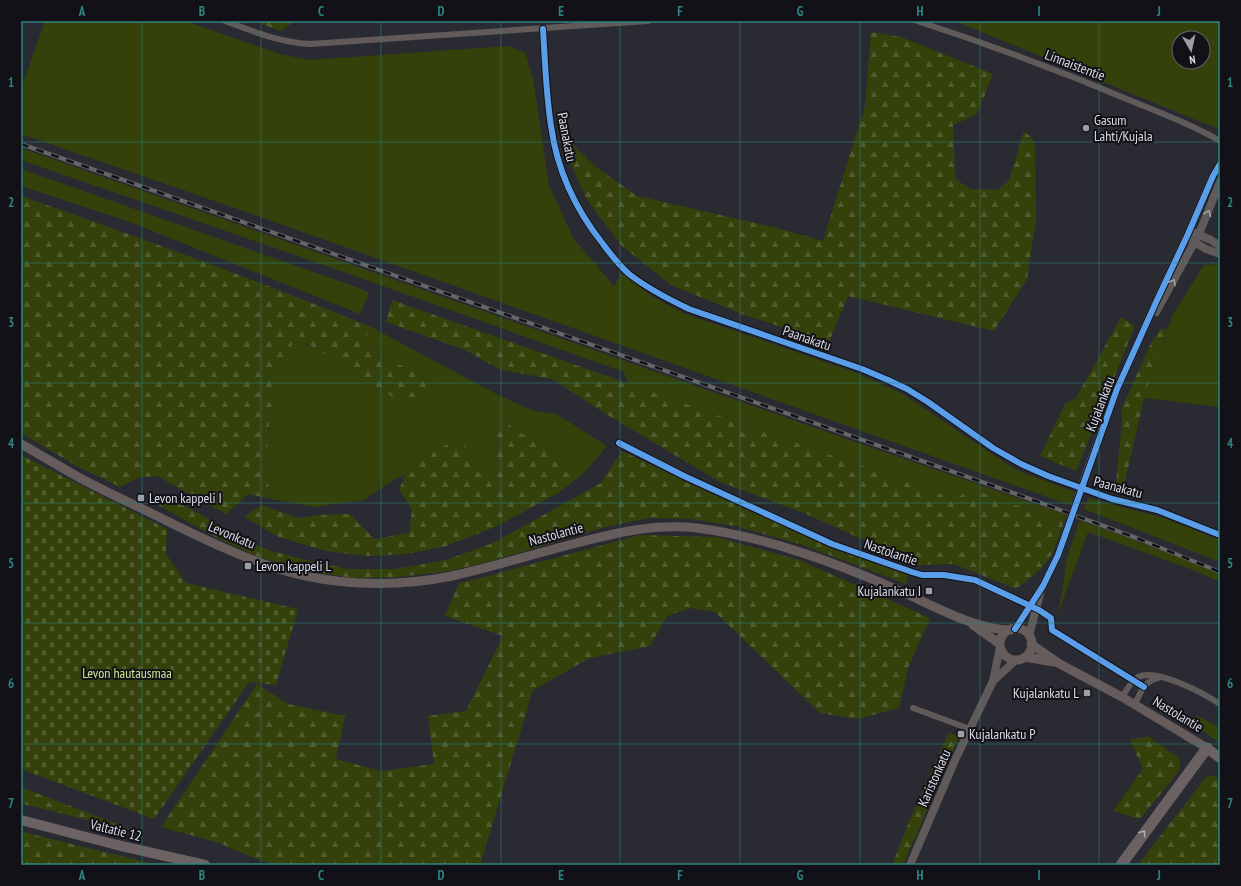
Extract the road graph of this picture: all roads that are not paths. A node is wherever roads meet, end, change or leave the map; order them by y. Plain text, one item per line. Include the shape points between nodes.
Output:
1 (225, 21) edge
2 (648, 21) edge
3 (917, 21) edge
4 (543, 29) junction
5 (1220, 140) edge
6 (1220, 164) edge
7 (1220, 182) edge
8 (1188, 234) junction
9 (1199, 234) junction
10 (1194, 243) junction
11 (1220, 246) edge
12 (1220, 254) edge
13 (1134, 353) junction
14 (21, 444) edge
15 (1220, 535) edge
16 (451, 576) joint
17 (1043, 586) junction
18 (965, 620) junction
19 (1013, 629) junction
20 (1030, 640) junction
21 (1000, 645) junction
22 (1026, 656) junction
23 (1016, 660) junction
24 (1058, 663) junction
25 (1162, 678) junction
26 (994, 681) junction
27 (1122, 697) junction
28 (1135, 704) junction
29 (1220, 704) edge
30 (913, 708) dead end
31 (970, 729) junction
32 (1207, 748) junction
33 (1220, 758) edge
34 (21, 820) edge
35 (205, 865) edge
36 (910, 865) edge
37 (1121, 865) edge

1 - 4 street via 277,40 310,44
2 - 4 street
3 - 5 street, Linnaistentie via 1107,91
4 - 15 street, Paanakatu via 551,126 561,172 581,214 612,256 629,273 667,299 689,309 862,369 907,389 993,448 1034,470 1097,495 1148,507
6 - 8 street, Kujalankatu
9 -> 7 street, Kujalankatu
8 - 9 street
8 - 10 street
8 - 13 street, Kujalankatu
9 - 10 street, Kujalankatu
9 - 11 street
10 - 12 street
13 -> 10 street, Kujalankatu
13 - 17 street, Kujalankatu, bridge via 1117,389 1058,554
14 - 16 main road, Levonkatu via 81,478 207,541 272,567 324,579 382,584
16 - 18 main road, Nastolantie via 612,534 667,526 695,528 749,538 789,549 897,589
17 - 19 street, Kujalankatu
17 - 20 street, Kujalankatu
18 - 19 main road, Nastolantie via 996,629
18 - 21 main road, Nastolantie
19 - 20 main road via 1023,630
19 - 21 main road via 1002,637
20 - 22 main road via 1030,650
20 - 24 main road, Nastolantie
21 - 23 main road via 1007,658
21 - 26 street, Karistonkatu
22 - 23 main road
22 - 24 main road, Nastolantie
23 - 26 street, Karistonkatu
24 - 27 main road, Nastolantie
25 - 27 street via 1144,675 1136,678
25 - 28 street via 1151,680
25 - 29 street
26 - 31 street, Karistonkatu
27 - 28 main road, Nastolantie
28 - 32 main road, Nastolantie
30 - 31 street
31 - 36 street, Karistonkatu
32 - 33 main road, Nastolantie
37 -> 32 highway
34 - 35 highway, Valtatie 12

